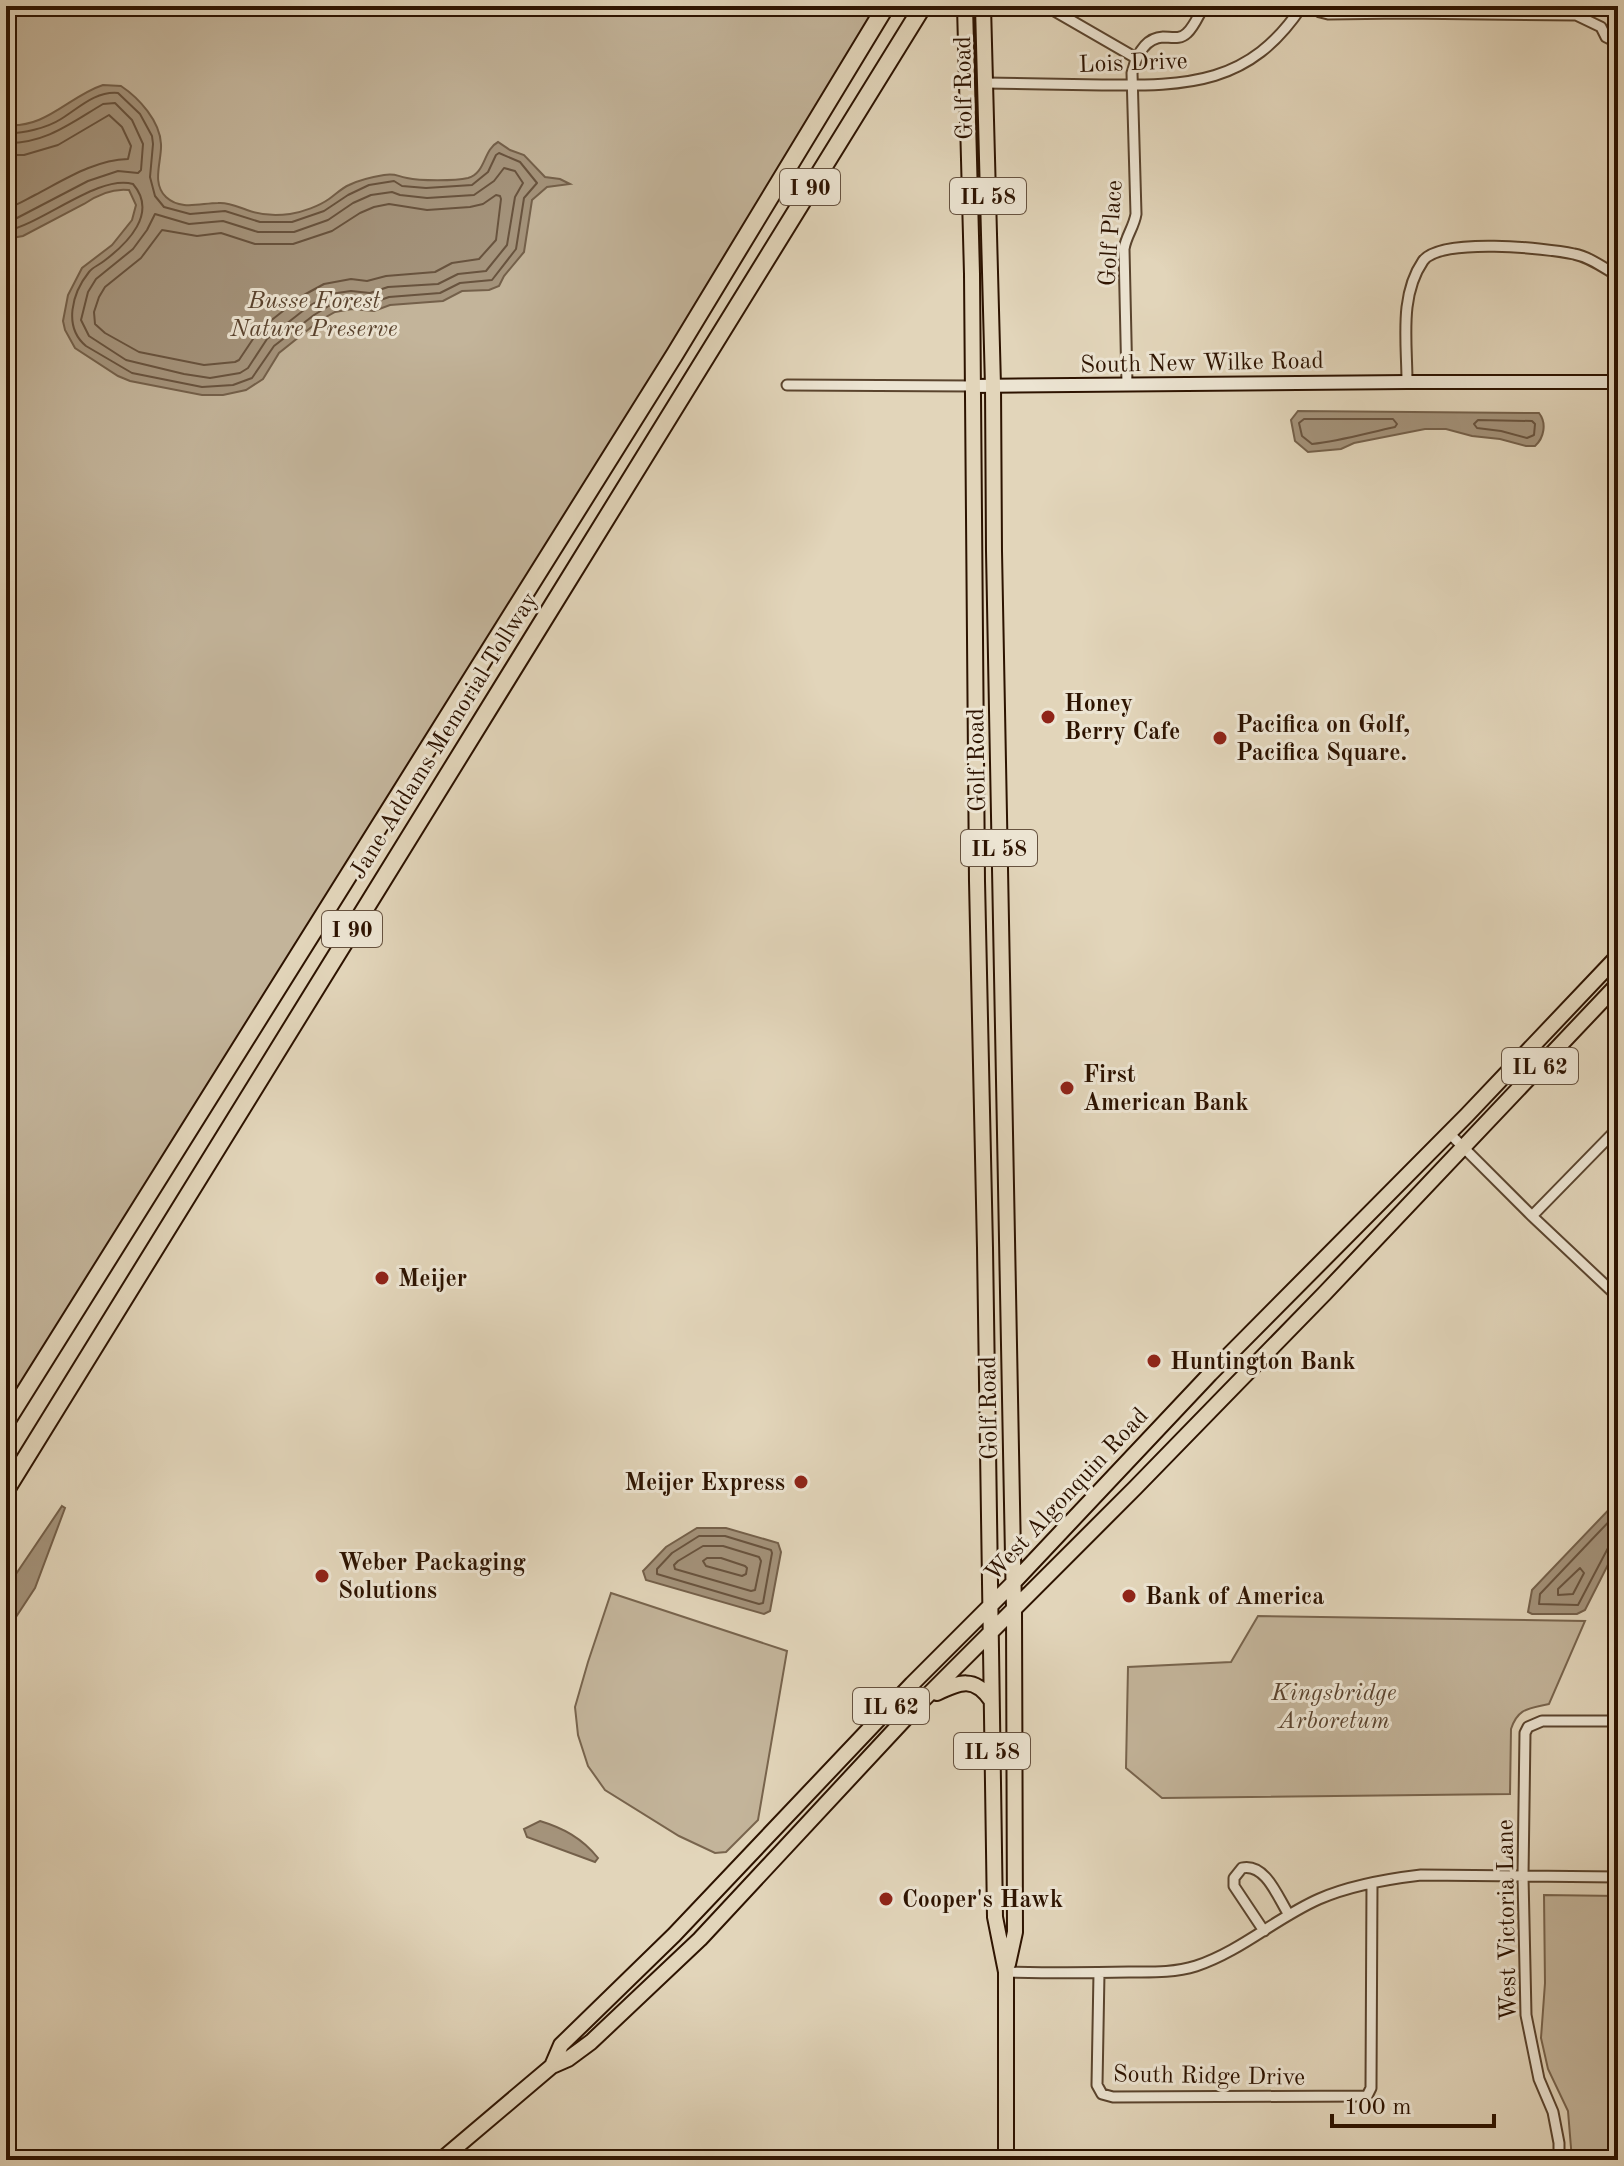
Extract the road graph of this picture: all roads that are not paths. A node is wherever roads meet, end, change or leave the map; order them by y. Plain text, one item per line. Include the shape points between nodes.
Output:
1 (886, 6) edge
2 (923, 6) edge
3 (965, 6) edge
4 (983, 6) edge
5 (1046, 6) edge
6 (1204, 6) edge
7 (1302, 6) edge
8 (1311, 6) edge
9 (1618, 43) edge
10 (1136, 58) junction
11 (985, 83) junction
12 (1132, 85) junction
13 (1618, 276) edge
14 (1407, 382) junction
15 (1618, 382) edge
16 (1127, 384) junction
17 (787, 385) dead end
18 (972, 386) junction
19 (993, 386) junction
20 (1618, 956) edge
21 (1618, 984) edge
22 (1618, 1128) edge
23 (1449, 1133) junction
24 (1462, 1148) junction
25 (1532, 1216) junction
26 (1618, 1297) edge
27 (6, 1422) edge
28 (6, 1490) edge
29 (1014, 1582) junction
30 (991, 1605) junction
31 (1014, 1609) junction
32 (991, 1632) junction
33 (926, 1698) junction
34 (991, 1700) junction
35 (1618, 1721) edge
36 (1523, 1876) junction
37 (1618, 1877) edge
38 (1372, 1883) junction
39 (1289, 1915) junction
40 (1264, 1931) junction
41 (1006, 1972) junction
42 (1099, 1973) junction
43 (552, 2066) junction
44 (441, 2160) edge
45 (1006, 2160) edge
46 (1559, 2160) edge

1 - 27 highway, Jane Addams Memorial Tollway / I 90 via 675,354
2 - 28 highway, Jane Addams Memorial Tollway / I 90
3 - 18 main road, Golf Road / IL 58
4 - 11 main road, Golf Road / IL 58
5 - 10 street
6 - 10 street via 1187,34 1153,39
7 - 12 street, Lois Drive via 1274,42 1224,73 1189,83
8 - 9 street via 1328,14 1576,15
10 - 12 street, Golf Place
11 - 12 street, Lois Drive
11 - 19 main road, Golf Road / IL 58
12 - 16 street, Golf Place via 1136,214 1124,249
13 - 14 street via 1577,254 1483,246 1437,251 1425,258 1407,299
14 - 15 main road, South New Wilke Road
14 - 16 main road, South New Wilke Road
16 - 19 main road, South New Wilke Road
17 - 18 street, South New Wilke Road
18 - 19 main road, South New Wilke Road
18 - 30 main road, Golf Road / IL 58
19 - 29 main road, Golf Road / IL 58
20 - 23 main road, West Algonquin Road / IL 62
21 - 24 main road, West Algonquin Road / IL 62
22 - 25 street
23 - 24 street
23 - 29 main road, West Algonquin Road / IL 62
24 - 25 street
24 - 31 main road, West Algonquin Road / IL 62
25 - 26 street
29 - 30 main road, West Algonquin Road / IL 62
29 - 31 main road, Golf Road / IL 58
30 - 32 main road, IL 58
30 - 43 main road, West Algonquin Road / IL 62 via 561,2045
31 - 32 main road, West Algonquin Road / IL 62
31 - 41 main road, IL 58 via 1015,1932
32 - 33 main road, West Algonquin Road / IL 62
32 - 34 main road, IL 58
33 - 34 main road via 968,1683
33 - 43 main road, West Algonquin Road / IL 62 via 700,1939 591,2042
34 - 41 main road, IL 58 via 995,1917
35 - 36 street, West Victoria Lane via 1542,1721 1528,1727
36 - 37 street
36 - 38 street via 1421,1875
36 - 46 street, West Victoria Lane via 1526,2015 1539,2079 1553,2112
38 - 39 street via 1319,1899
38 - 42 street, South Ridge Drive via 1367,2096 1102,2094 1097,2085
39 - 40 street
39 - 40 street via 1262,1873 1242,1868 1234,1886
40 - 42 street via 1192,1967
41 - 42 street
41 - 45 main road, IL 58
43 - 44 main road, West Algonquin Road / IL 62

